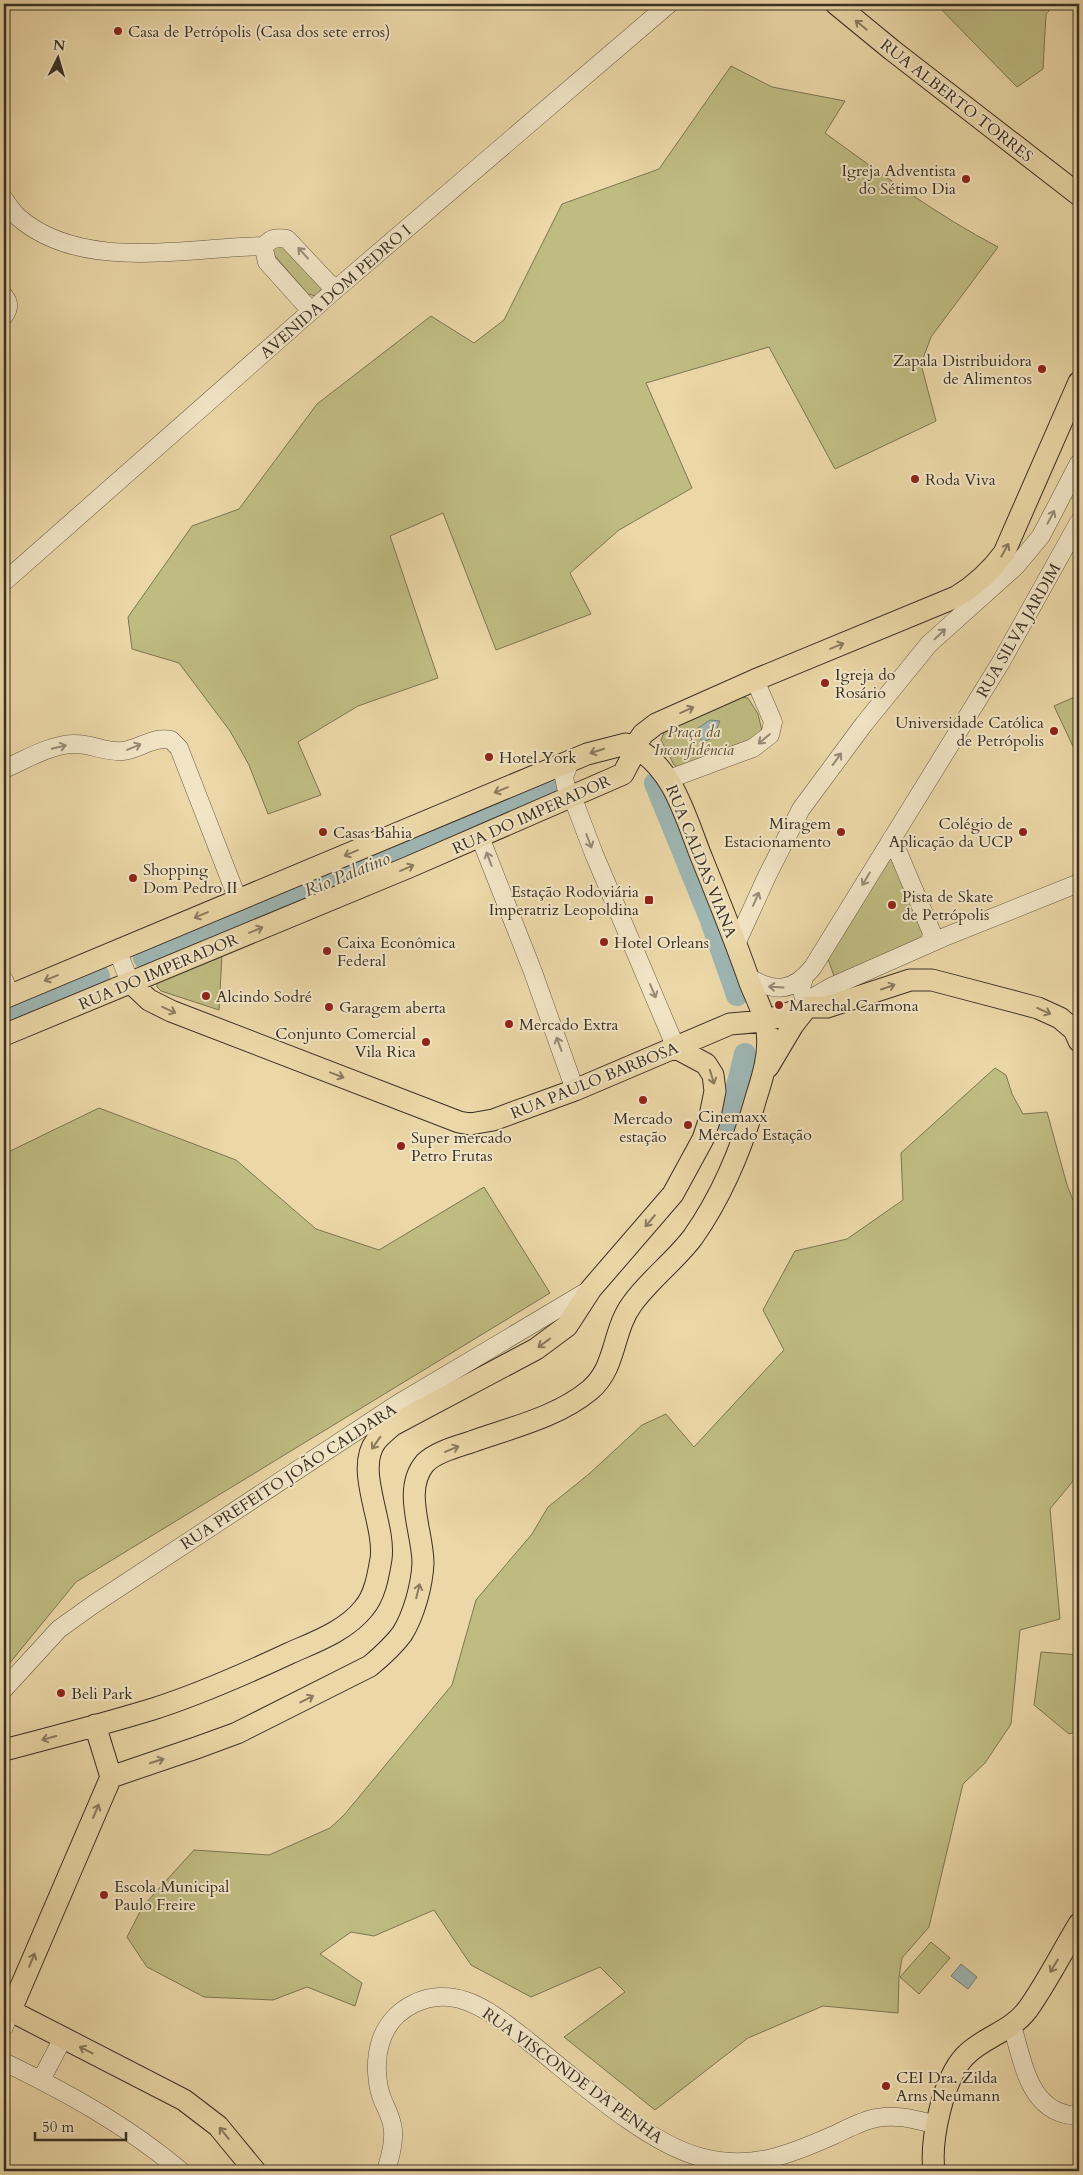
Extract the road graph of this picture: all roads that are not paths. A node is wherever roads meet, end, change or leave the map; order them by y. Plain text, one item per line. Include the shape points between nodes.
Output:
1 (669, 4) edge
2 (836, 4) edge
3 (1079, 195) edge
4 (4, 199) edge
5 (265, 246) junction
6 (335, 290) junction
7 (4, 296) edge
8 (311, 311) junction
9 (4, 316) edge
10 (1079, 382) edge
11 (1079, 463) edge
12 (1079, 522) edge
13 (4, 582) edge
14 (755, 680) junction
15 (634, 746) junction
16 (570, 761) junction
17 (4, 769) edge
18 (546, 772) junction
19 (669, 779) junction
20 (567, 799) junction
21 (480, 837) junction
22 (892, 838) junction
23 (1079, 884) edge
24 (238, 900) junction
25 (935, 938) junction
26 (736, 944) junction
27 (117, 950) junction
28 (808, 973) junction
29 (130, 982) junction
30 (750, 982) junction
31 (831, 988) junction
32 (6, 991) edge
33 (807, 1007) junction
34 (765, 1021) junction
35 (730, 1024) junction
36 (4, 1035) edge
37 (1079, 1042) edge
38 (676, 1048) junction
39 (763, 1074) junction
40 (575, 1090) junction
41 (591, 1289) junction
42 (4, 1689) edge
43 (95, 1725) junction
44 (4, 1750) edge
45 (110, 1776) junction
46 (1079, 1924) edge
47 (8, 2017) edge
48 (1012, 2026) junction
49 (63, 2038) junction
50 (4, 2062) edge
51 (41, 2080) junction
52 (1079, 2116) edge
53 (937, 2125) junction
54 (180, 2171) edge
55 (255, 2171) edge
56 (386, 2171) edge
57 (934, 2171) edge

1 - 6 street, AVENIDA DOM PEDRO I
3 -> 2 main road, RUA ALBERTO TORRES
4 - 5 street via 18,216 44,234 98,250 139,253
6 -> 5 street via 287,239 273,238
5 - 8 street via 264,255 268,262
6 - 8 street, AVENIDA DOM PEDRO I
7 - 9 street via 9,306
8 - 13 street, AVENIDA DOM PEDRO I
14 -> 10 main road via 956,597 990,573 1012,536
26 -> 11 street via 801,809 929,644 1016,566 1041,536
12 - 22 street, RUA SILVA JARDIM via 1001,662
15 -> 14 main road via 656,724
14 -> 19 street via 773,722 770,735 753,748
15 -> 16 main road, RUA DO IMPERADOR via 626,744 608,748
15 - 19 main road, RUA CALDAS VIANA via 646,753
15 - 20 main road, RUA DO IMPERADOR via 623,774
16 - 18 main road, RUA DO IMPERADOR
16 - 20 street via 564,777
17 -> 24 street via 55,747 74,744 115,752 159,738 171,740 179,748
18 - 20 main road via 557,781
18 -> 24 main road, RUA DO IMPERADOR
19 - 26 main road, RUA CALDAS VIANA
20 - 21 main road, RUA DO IMPERADOR
20 -> 38 street via 594,854
29 -> 21 main road, RUA DO IMPERADOR
40 -> 21 street
22 - 25 street
22 -> 28 street, RUA SILVA JARDIM
23 - 25 street
24 -> 27 main road, RUA DO IMPERADOR
25 - 31 street
26 - 30 main road, RUA CALDAS VIANA
27 - 29 street, RUA PAULO BARBOSA
27 -> 32 main road, RUA DO IMPERADOR
28 -> 30 street via 789,987
28 - 31 street via 824,988
28 - 33 street via 801,988
29 - 36 main road, RUA DO IMPERADOR
29 -> 40 main road, RUA PAULO BARBOSA via 149,1000 170,1011 459,1122 470,1124 493,1120
30 - 34 main road, RUA CALDAS VIANA
30 - 35 main road via 745,1005
31 - 33 street via 817,995
33 - 34 main road
33 -> 37 main road via 827,1008 910,980 932,980 1038,1008 1060,1018 1074,1030
33 - 39 main road
34 - 35 main road
34 - 39 main road, RUA CALDAS VIANA via 767,1050
35 - 38 main road, RUA PAULO BARBOSA
38 - 40 main road, RUA PAULO BARBOSA
38 -> 41 main road via 706,1064 713,1075 715,1091 703,1139 673,1194
45 -> 39 main road via 237,1733 370,1666 389,1650 403,1632 420,1584 423,1563 415,1490 423,1467 434,1456 567,1405 603,1377 622,1320 632,1304 706,1218 744,1140
41 - 42 street, RUA PREFEITO JOÃO CALDARA via 396,1405 94,1604 60,1629
41 -> 43 main road via 567,1326 536,1349 392,1425 376,1441 368,1466 381,1554 378,1574 364,1608 344,1626 243,1675
43 -> 44 main road
43 - 45 main road
47 -> 45 main road
46 -> 48 main road via 1028,2009
47 - 49 main road via 15,2013
48 - 52 street via 1029,2084 1043,2104
48 - 53 main road via 965,2056 955,2071
49 - 51 street
55 -> 49 main road via 218,2126 184,2100
50 - 51 street
51 - 54 street via 153,2148
53 - 56 street, RUA VISCONDE DA PENHA via 904,2116 875,2118 802,2149 761,2161 733,2162 700,2157 664,2142 622,2114 502,2020 465,2000 438,1996 415,2002 404,2009 385,2031 380,2044 377,2074 389,2114 393,2144
53 - 57 main road

